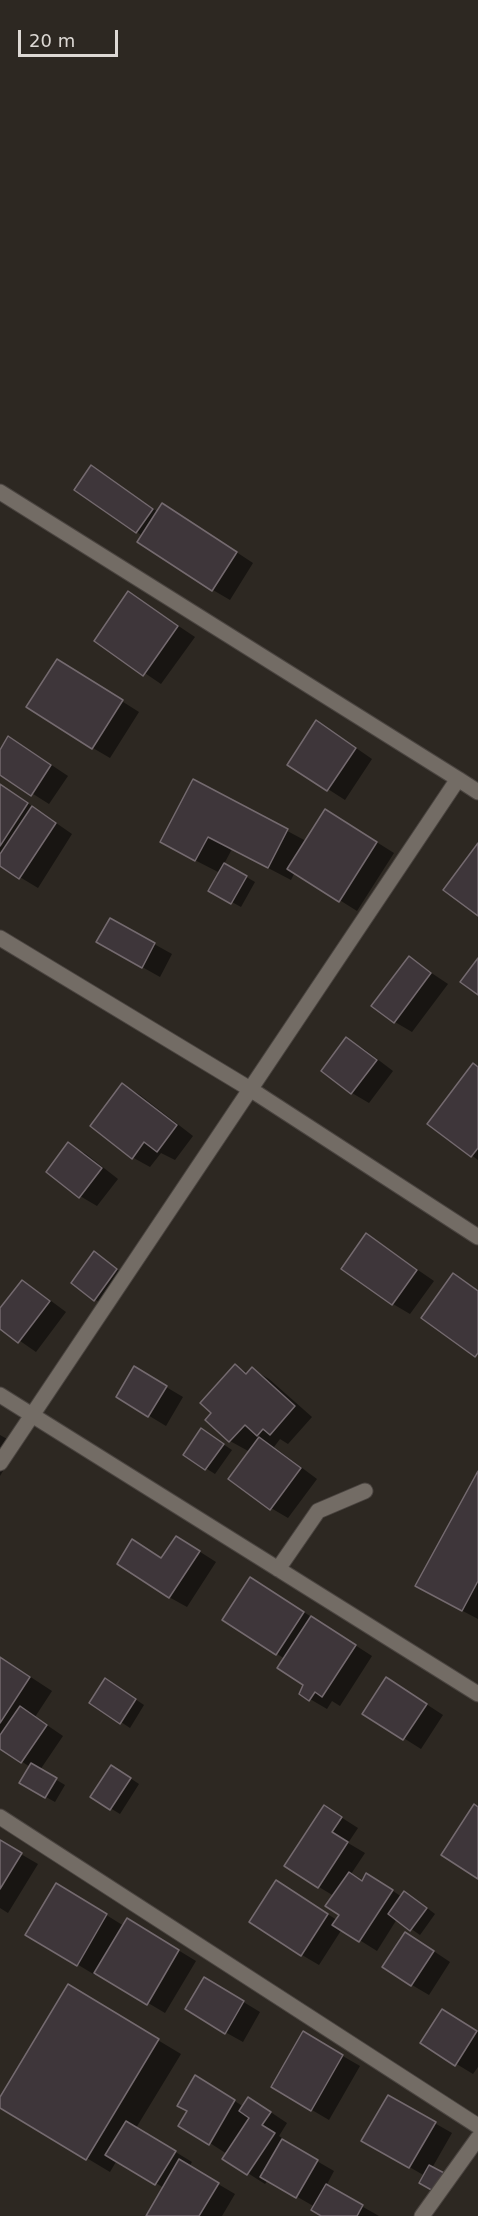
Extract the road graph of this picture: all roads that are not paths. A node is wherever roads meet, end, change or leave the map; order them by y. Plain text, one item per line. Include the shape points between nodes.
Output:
1 (0, 492) edge
2 (458, 778) junction
3 (478, 792) edge
4 (0, 938) edge
5 (250, 1089) junction
6 (478, 1237) edge
7 (0, 1395) edge
8 (31, 1415) junction
9 (0, 1463) edge
10 (365, 1491) dead end
11 (278, 1569) junction
12 (478, 1694) edge
13 (0, 1817) edge
14 (478, 2126) edge
15 (478, 2138) edge
16 (422, 2216) edge

1 - 2 street
2 - 3 street
2 - 5 street
4 - 5 street
5 - 6 street
5 - 8 street
7 - 8 street
8 - 9 street
8 - 11 street
10 - 11 street via 318,1511
11 - 12 street
13 - 14 street
15 - 16 street

